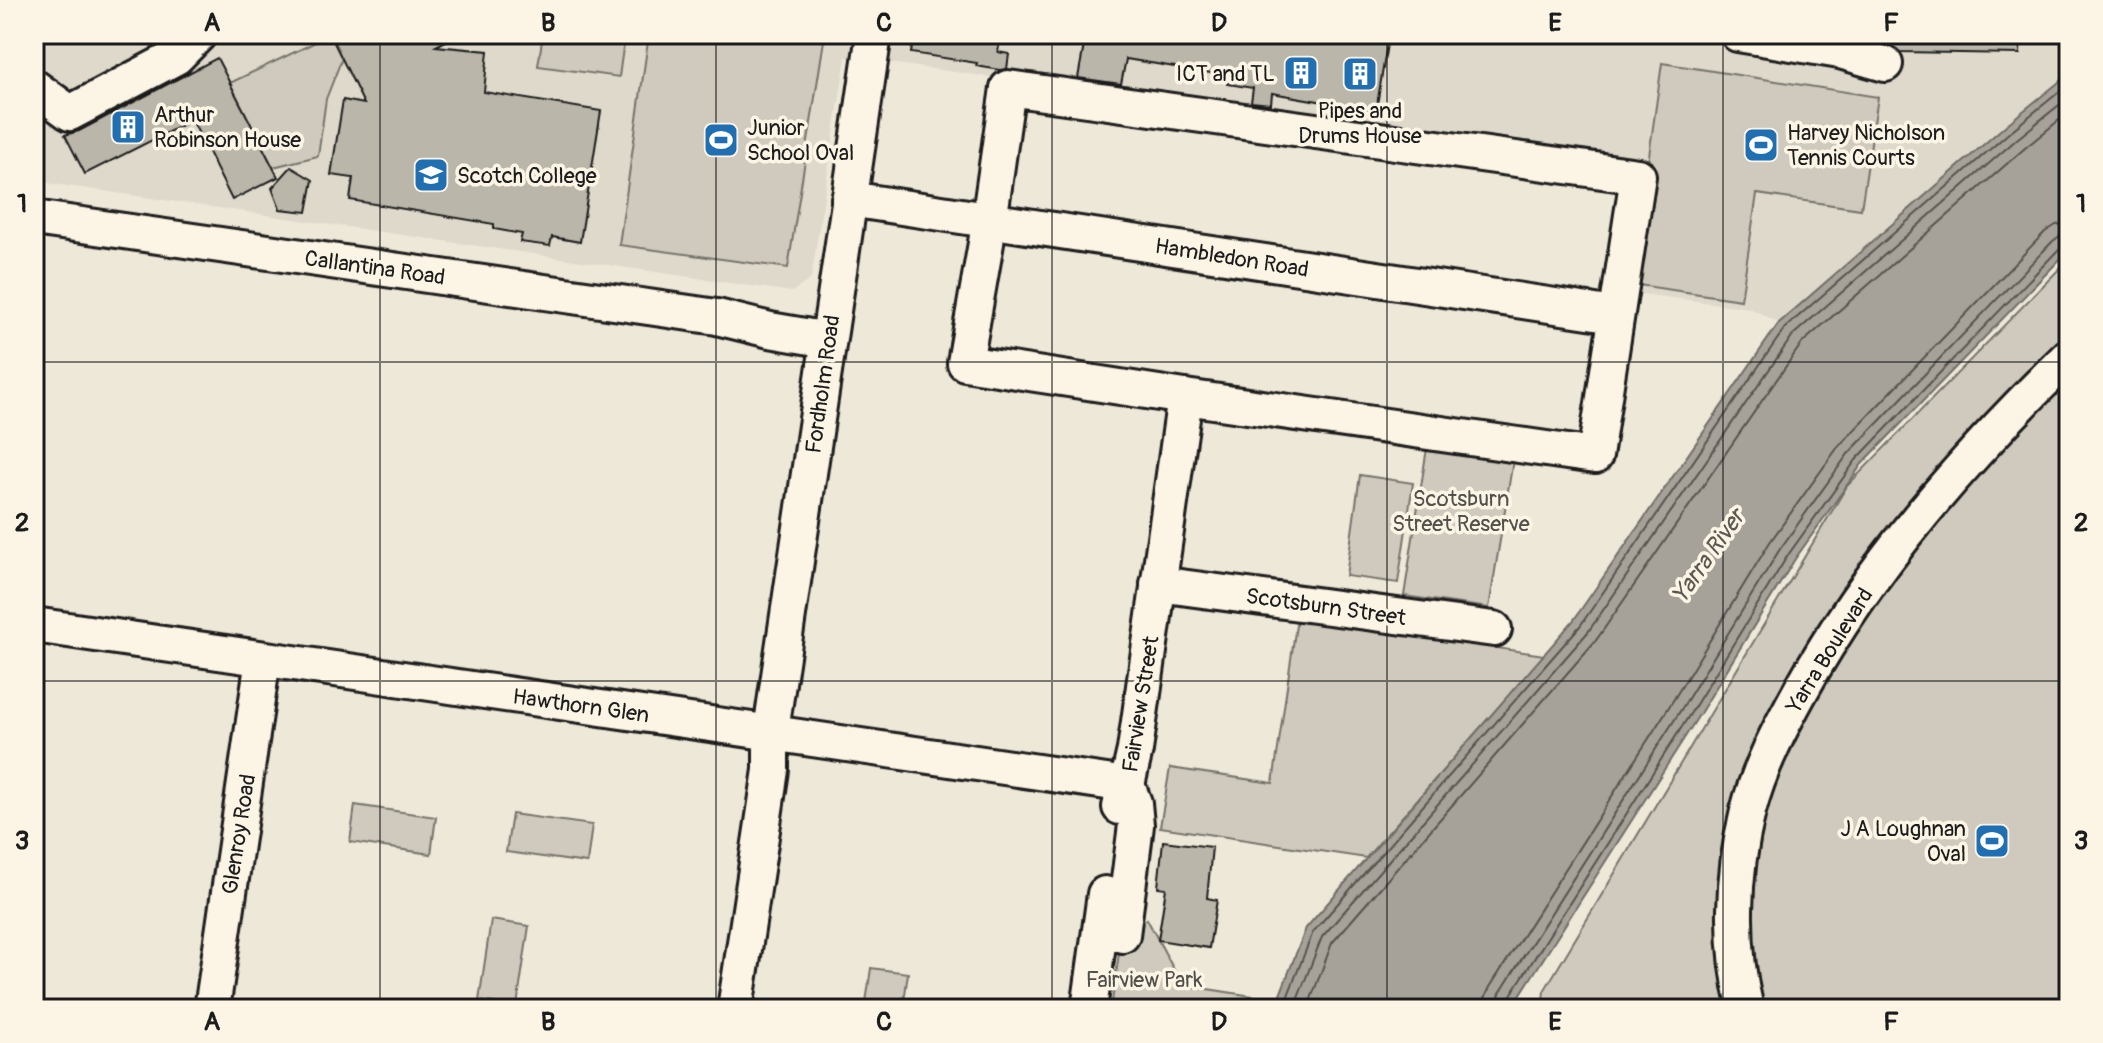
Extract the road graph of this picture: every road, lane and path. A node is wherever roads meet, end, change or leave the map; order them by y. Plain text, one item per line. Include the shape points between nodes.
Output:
1 (199, 34) edge
2 (874, 34) edge
3 (1738, 34) edge
4 (1842, 42) edge
5 (1885, 64) dead end
6 (34, 87) edge
7 (849, 199) junction
8 (34, 218) edge
9 (989, 219) junction
10 (1615, 315) junction
11 (829, 331) junction
12 (2069, 356) edge
13 (1185, 397) junction
14 (1158, 584) junction
15 (34, 625) edge
16 (1494, 629) dead end
17 (263, 659) junction
18 (771, 733) junction
19 (1127, 785) junction
20 (1122, 935) dead end
21 (212, 1009) edge
22 (714, 1009) edge
23 (735, 1009) edge
24 (1089, 1009) edge
25 (1746, 1009) edge

1 - 6 street via 176,57 70,113
2 - 7 street, Fordholm Road
3 - 4 street
4 - 5 street
7 - 9 street, Hambledon Road
7 - 11 street, Fordholm Road
8 - 11 street, Callantina Road via 717,317 751,313
9 - 10 street, Hambledon Road
9 - 10 street via 1008,88 1638,176
9 - 13 street via 965,363
10 - 13 street via 1595,456
11 - 18 street, Fordholm Road
12 - 25 street, Yarra Boulevard via 1940,491 1855,602 1788,714 1763,765 1738,857 1736,950
13 - 14 street, Fairview Street
14 - 16 street, Scotsburn Street
14 - 19 street, Fairview Street
15 - 17 street, Hawthorn Glen
17 - 18 street, Hawthorn Glen
17 - 21 street, Glenroy Road
18 - 19 street, Hawthorn Glen
18 - 22 street, Fordholm Road via 750,765
18 - 23 street, Fordholm Road via 771,770
19 - 20 street via 1136,825
19 - 24 street, Fairview Street via 1112,844

